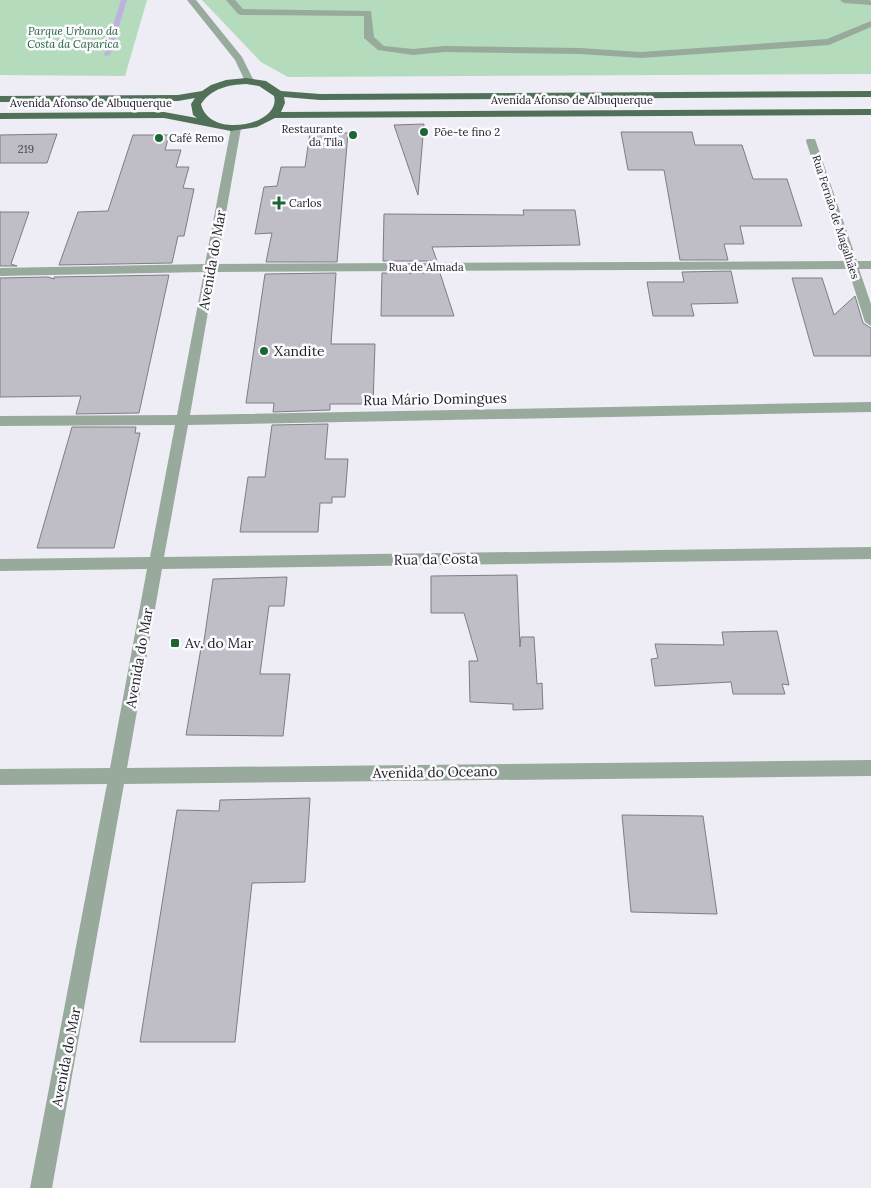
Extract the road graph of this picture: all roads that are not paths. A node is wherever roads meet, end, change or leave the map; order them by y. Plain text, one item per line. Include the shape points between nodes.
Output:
1 (190, 0) edge
2 (230, 0) edge
3 (844, 0) edge
4 (869, 2) edge
5 (871, 24) edge
6 (250, 81) junction
7 (202, 94) junction
8 (278, 94) junction
9 (871, 94) edge
10 (0, 99) edge
11 (871, 112) edge
12 (273, 115) junction
13 (0, 116) edge
14 (211, 125) junction
15 (236, 128) junction
16 (811, 141) dead end
17 (851, 265) junction
18 (871, 265) edge
19 (210, 268) junction
20 (0, 272) edge
21 (871, 322) edge
22 (871, 407) edge
23 (183, 420) junction
24 (0, 421) edge
25 (871, 554) edge
26 (157, 563) junction
27 (0, 565) edge
28 (871, 768) edge
29 (118, 775) junction
30 (0, 777) edge
31 (41, 1188) edge

1 - 6 street via 240,59
2 - 5 street via 241,12 368,13 369,38 381,48 413,52 444,49 641,55 746,49 829,42
3 - 4 street
6 - 7 main road, Avenida Afonso de Albuquerque via 223,83
6 - 8 main road, Avenida Afonso de Albuquerque via 266,85
7 - 10 main road, Avenida Afonso de Albuquerque via 169,98
7 - 14 main road via 197,113
8 - 9 main road, Avenida Afonso de Albuquerque via 320,97
8 - 12 main road via 280,101
11 - 12 main road, Avenida Afonso de Albuquerque
12 - 15 main road, Avenida Afonso de Albuquerque via 264,122
13 - 14 main road, Avenida Afonso de Albuquerque via 164,115 186,117
14 - 15 main road, Avenida Afonso de Albuquerque
15 - 19 street, Avenida do Mar
16 - 17 street, Rua Fernão de Magalhães
17 - 18 street, Rua de Almada
17 - 19 street, Rua de Almada
17 - 21 street, Rua Fernão de Magalhães
19 - 20 street, Rua de Almada
19 - 23 street, Avenida do Mar
22 - 23 street, Rua Mário Domingues
23 - 24 street, Rua Mário Domingues
23 - 26 street, Avenida do Mar
25 - 26 street, Rua da Costa
26 - 27 street, Rua da Costa
26 - 29 street, Avenida do Mar
28 - 29 street, Avenida do Oceano
29 - 30 street, Avenida do Oceano
29 - 31 street, Avenida do Mar

